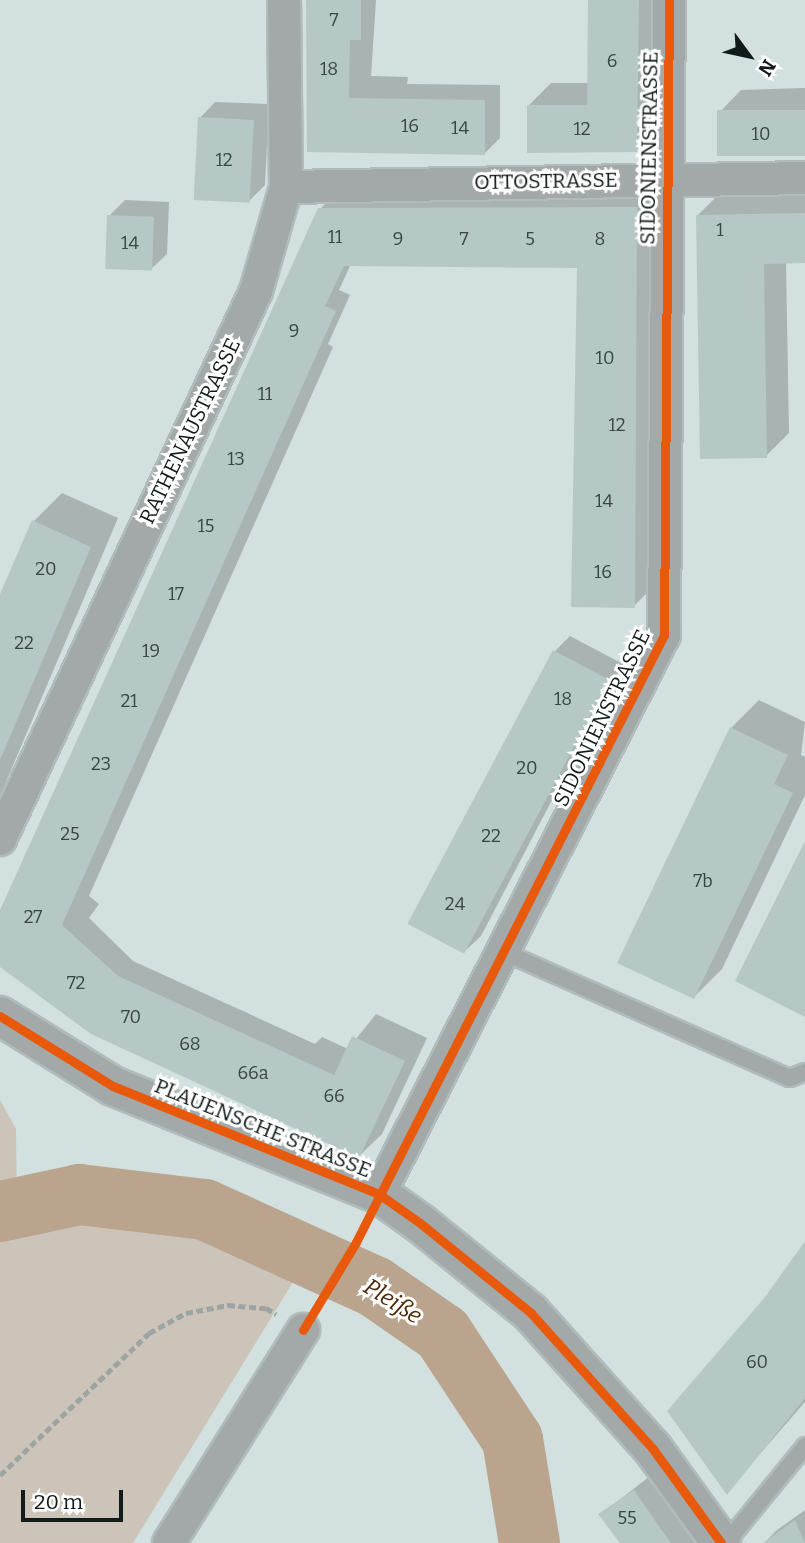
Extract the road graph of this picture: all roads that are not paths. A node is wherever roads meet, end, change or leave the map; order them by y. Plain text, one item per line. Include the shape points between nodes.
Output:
1 (284, 0) edge
2 (669, 0) edge
3 (666, 178) junction
4 (805, 178) edge
5 (286, 187) junction
6 (0, 839) edge
7 (506, 953) junction
8 (0, 1016) edge
9 (805, 1072) edge
10 (379, 1194) junction
11 (303, 1330) road end
12 (805, 1446) edge
13 (169, 1543) edge
14 (723, 1543) edge

1 - 5 street, RATHENAUSTRASSE
2 - 3 street, SIDONIENSTRASSE
3 - 4 street, OTTOSTRASSE
3 - 5 street, OTTOSTRASSE
3 - 7 street, SIDONIENSTRASSE via 664,635
5 - 6 street, RATHENAUSTRASSE via 256,291
7 - 9 lane via 790,1078
7 - 10 street, SIDONIENSTRASSE
8 - 10 street, PLAUENSCHE STRASSE via 113,1086
10 - 14 street, PLAUENSCHE STRASSE via 495,1280 531,1313 653,1449
11 - 13 street
12 - 14 lane

